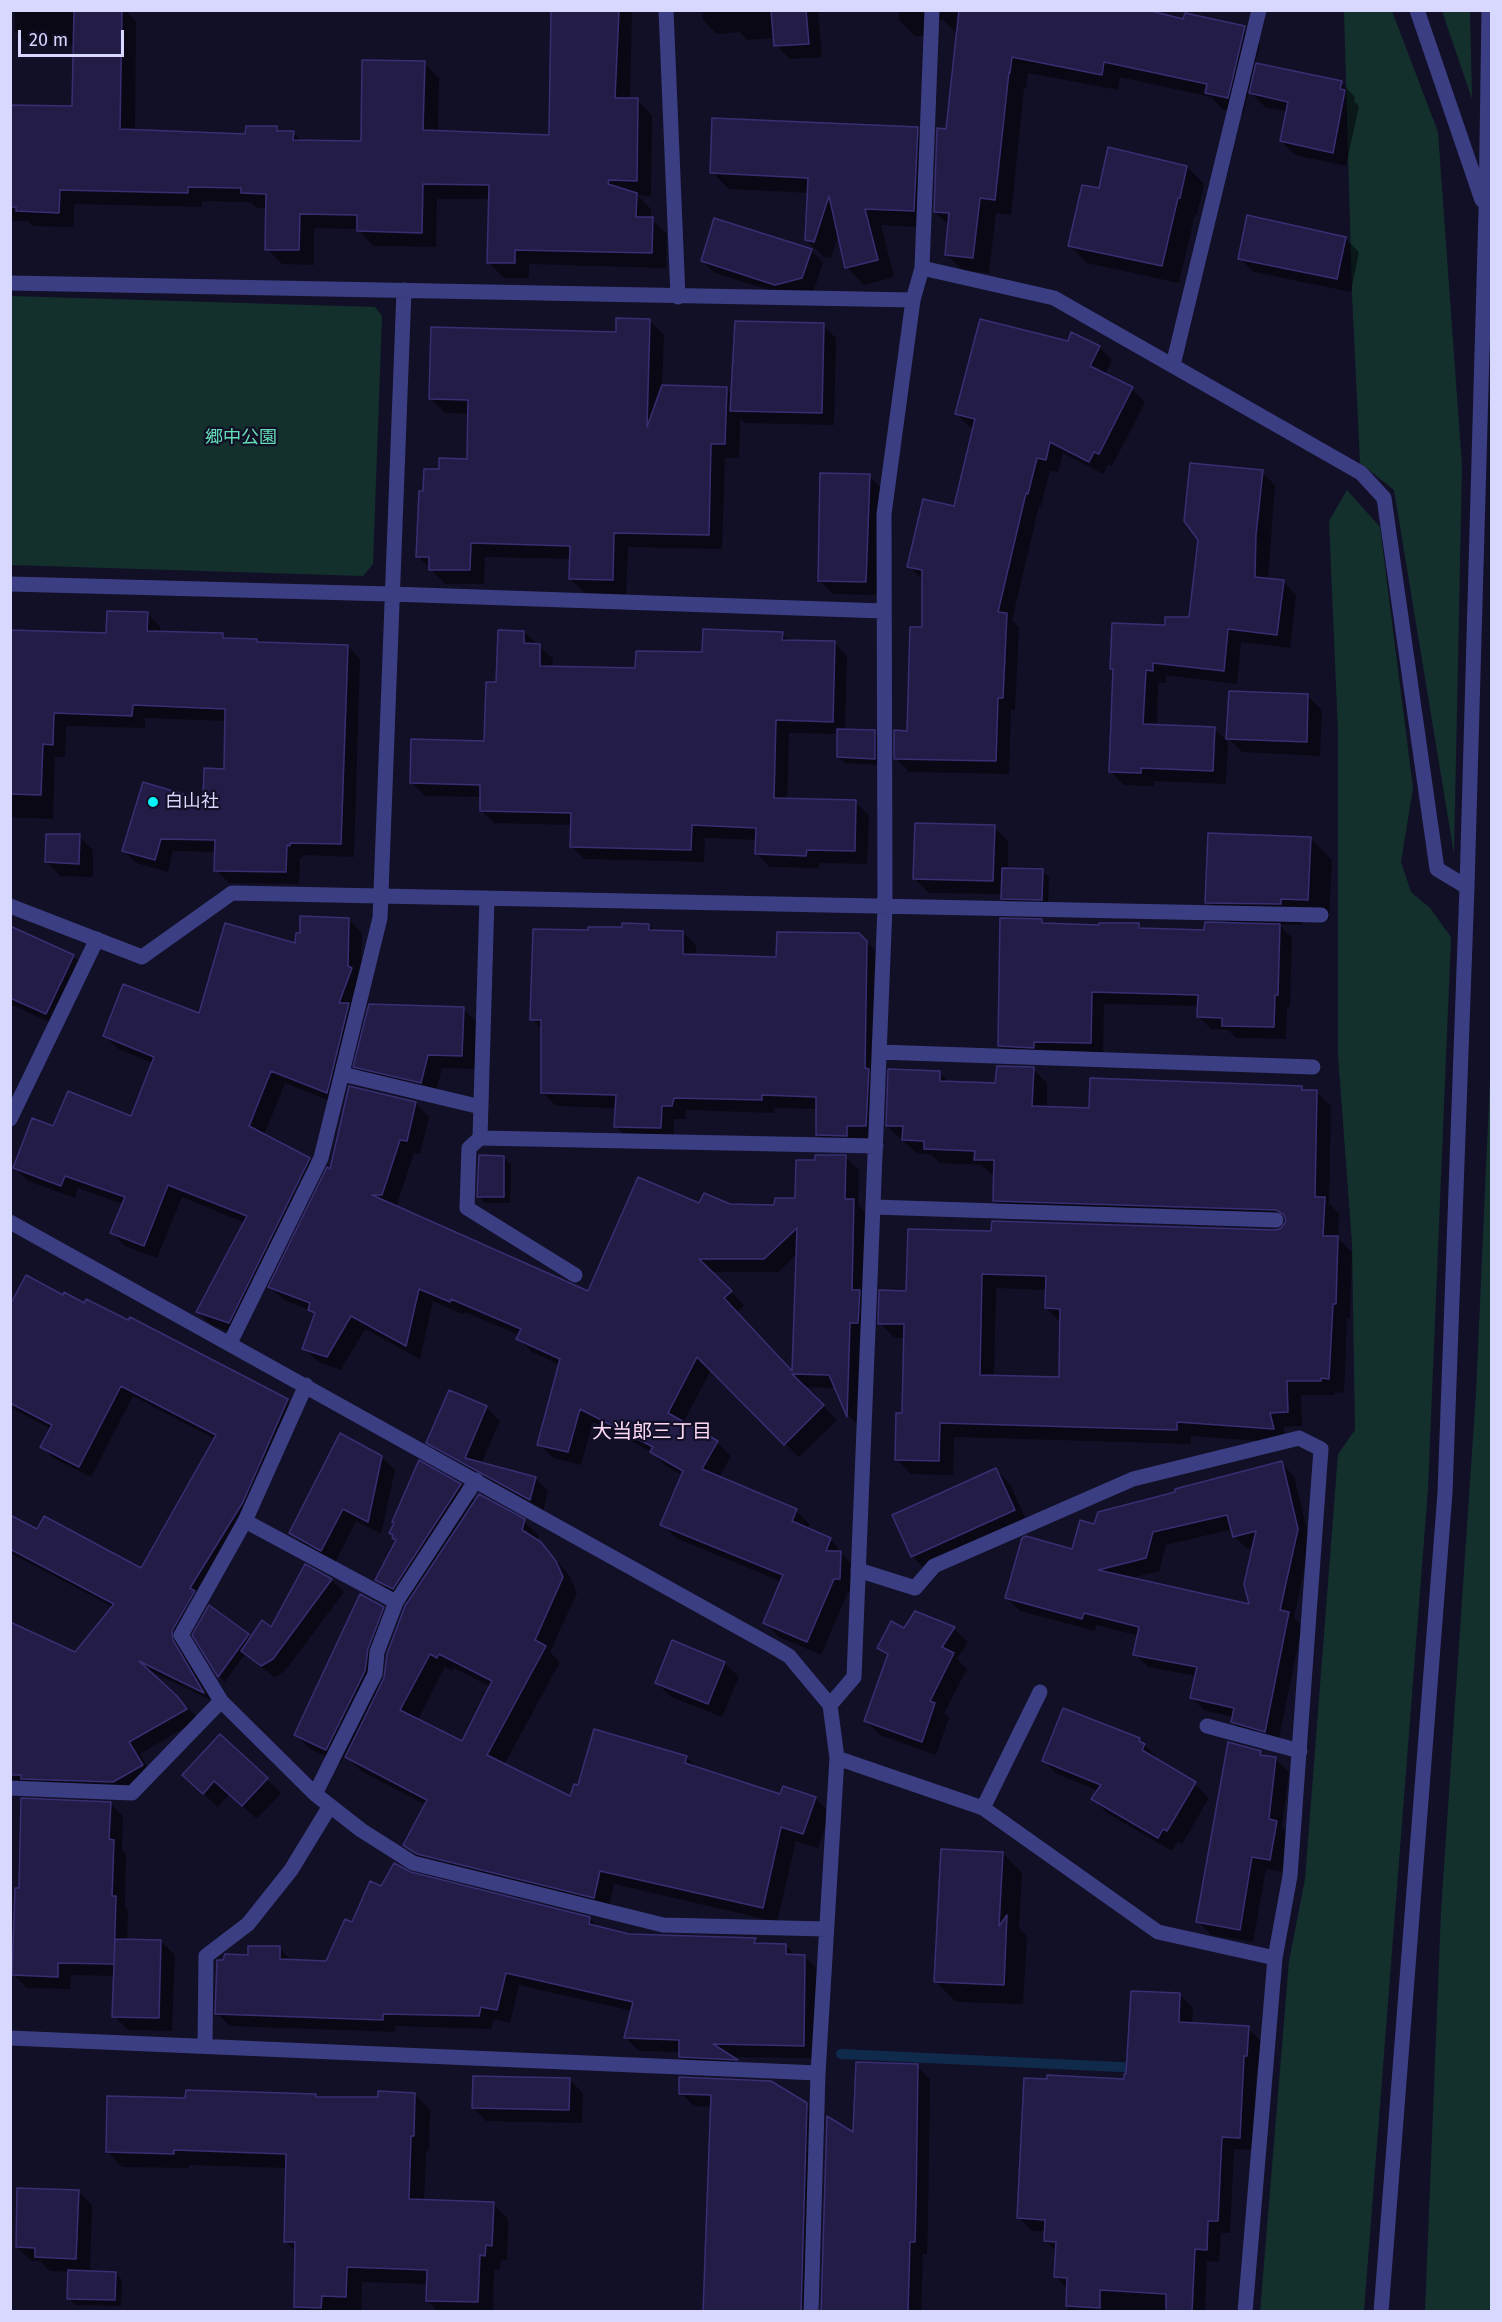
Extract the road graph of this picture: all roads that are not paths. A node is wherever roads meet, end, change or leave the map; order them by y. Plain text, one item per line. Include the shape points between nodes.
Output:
1 (666, 10) edge
2 (932, 10) edge
3 (1258, 10) edge
4 (1417, 10) edge
5 (1489, 10) edge
6 (1486, 211) junction
7 (922, 268) junction
8 (10, 283) edge
9 (404, 290) junction
10 (678, 297) junction
11 (913, 300) junction
12 (1173, 365) junction
13 (10, 584) edge
14 (391, 594) junction
15 (883, 611) junction
16 (1467, 887) junction
17 (379, 895) junction
18 (487, 898) junction
19 (10, 906) edge
20 (885, 907) junction
21 (1321, 915) dead end
22 (97, 939) junction
23 (879, 1052) junction
24 (1313, 1067) dead end
25 (342, 1074) junction
26 (481, 1107) junction
27 (10, 1119) edge
28 (480, 1138) junction
29 (876, 1146) junction
30 (873, 1206) junction
31 (1276, 1220) dead end
32 (10, 1222) edge
33 (575, 1275) dead end
34 (230, 1343) junction
35 (306, 1385) junction
36 (476, 1480) junction
37 (245, 1521) junction
38 (858, 1570) junction
39 (396, 1602) junction
40 (1040, 1692) dead end
41 (221, 1701) junction
42 (830, 1705) junction
43 (1207, 1726) dead end
44 (1300, 1751) junction
45 (837, 1758) junction
46 (10, 1788) edge
47 (315, 1794) junction
48 (330, 1806) junction
49 (983, 1808) junction
50 (826, 1929) junction
51 (1275, 1958) junction
52 (10, 2038) edge
53 (206, 2046) junction
54 (818, 2073) junction
55 (811, 2312) edge
56 (1245, 2312) edge
57 (1381, 2312) edge

1 - 10 street
2 - 7 street
3 - 12 street
4 - 6 street
5 - 6 street
6 - 16 street
7 - 11 street
7 - 12 street via 1054,298
8 - 9 street
9 - 10 street
9 - 14 street
10 - 11 street
11 - 15 street via 884,514
12 - 16 street via 1361,473 1384,498 1437,869
13 - 14 street
14 - 15 street
14 - 17 street
15 - 20 street
16 - 57 street via 1445,1493
17 - 18 street
17 - 22 street via 232,893 142,957
17 - 25 street via 380,918
18 - 20 street
18 - 26 street
19 - 22 street
20 - 21 street
20 - 23 street
22 - 27 street
23 - 24 street
23 - 29 street
25 - 26 street
25 - 34 street via 321,1158
26 - 28 street
28 - 29 street
28 - 33 street via 469,1148 467,1208
29 - 30 street
30 - 31 street
30 - 38 street
32 - 34 street
34 - 35 street
35 - 36 street
35 - 37 street
36 - 39 street
36 - 42 street via 789,1656
37 - 39 street
37 - 41 street via 181,1635
38 - 42 street via 854,1677
38 - 44 street via 915,1588 933,1566 1133,1479 1299,1438 1321,1449
39 - 47 street via 377,1652 375,1674
40 - 49 street
41 - 46 street via 132,1793
41 - 47 street
42 - 45 street
43 - 44 street
44 - 51 street via 1290,1876
45 - 49 street
45 - 50 street
47 - 48 street
48 - 50 street via 413,1863 598,1909 663,1925
48 - 53 street via 291,1870 248,1924 206,1956
49 - 51 street via 1158,1932
50 - 54 street
51 - 56 street
52 - 53 street
53 - 54 street
54 - 55 street

